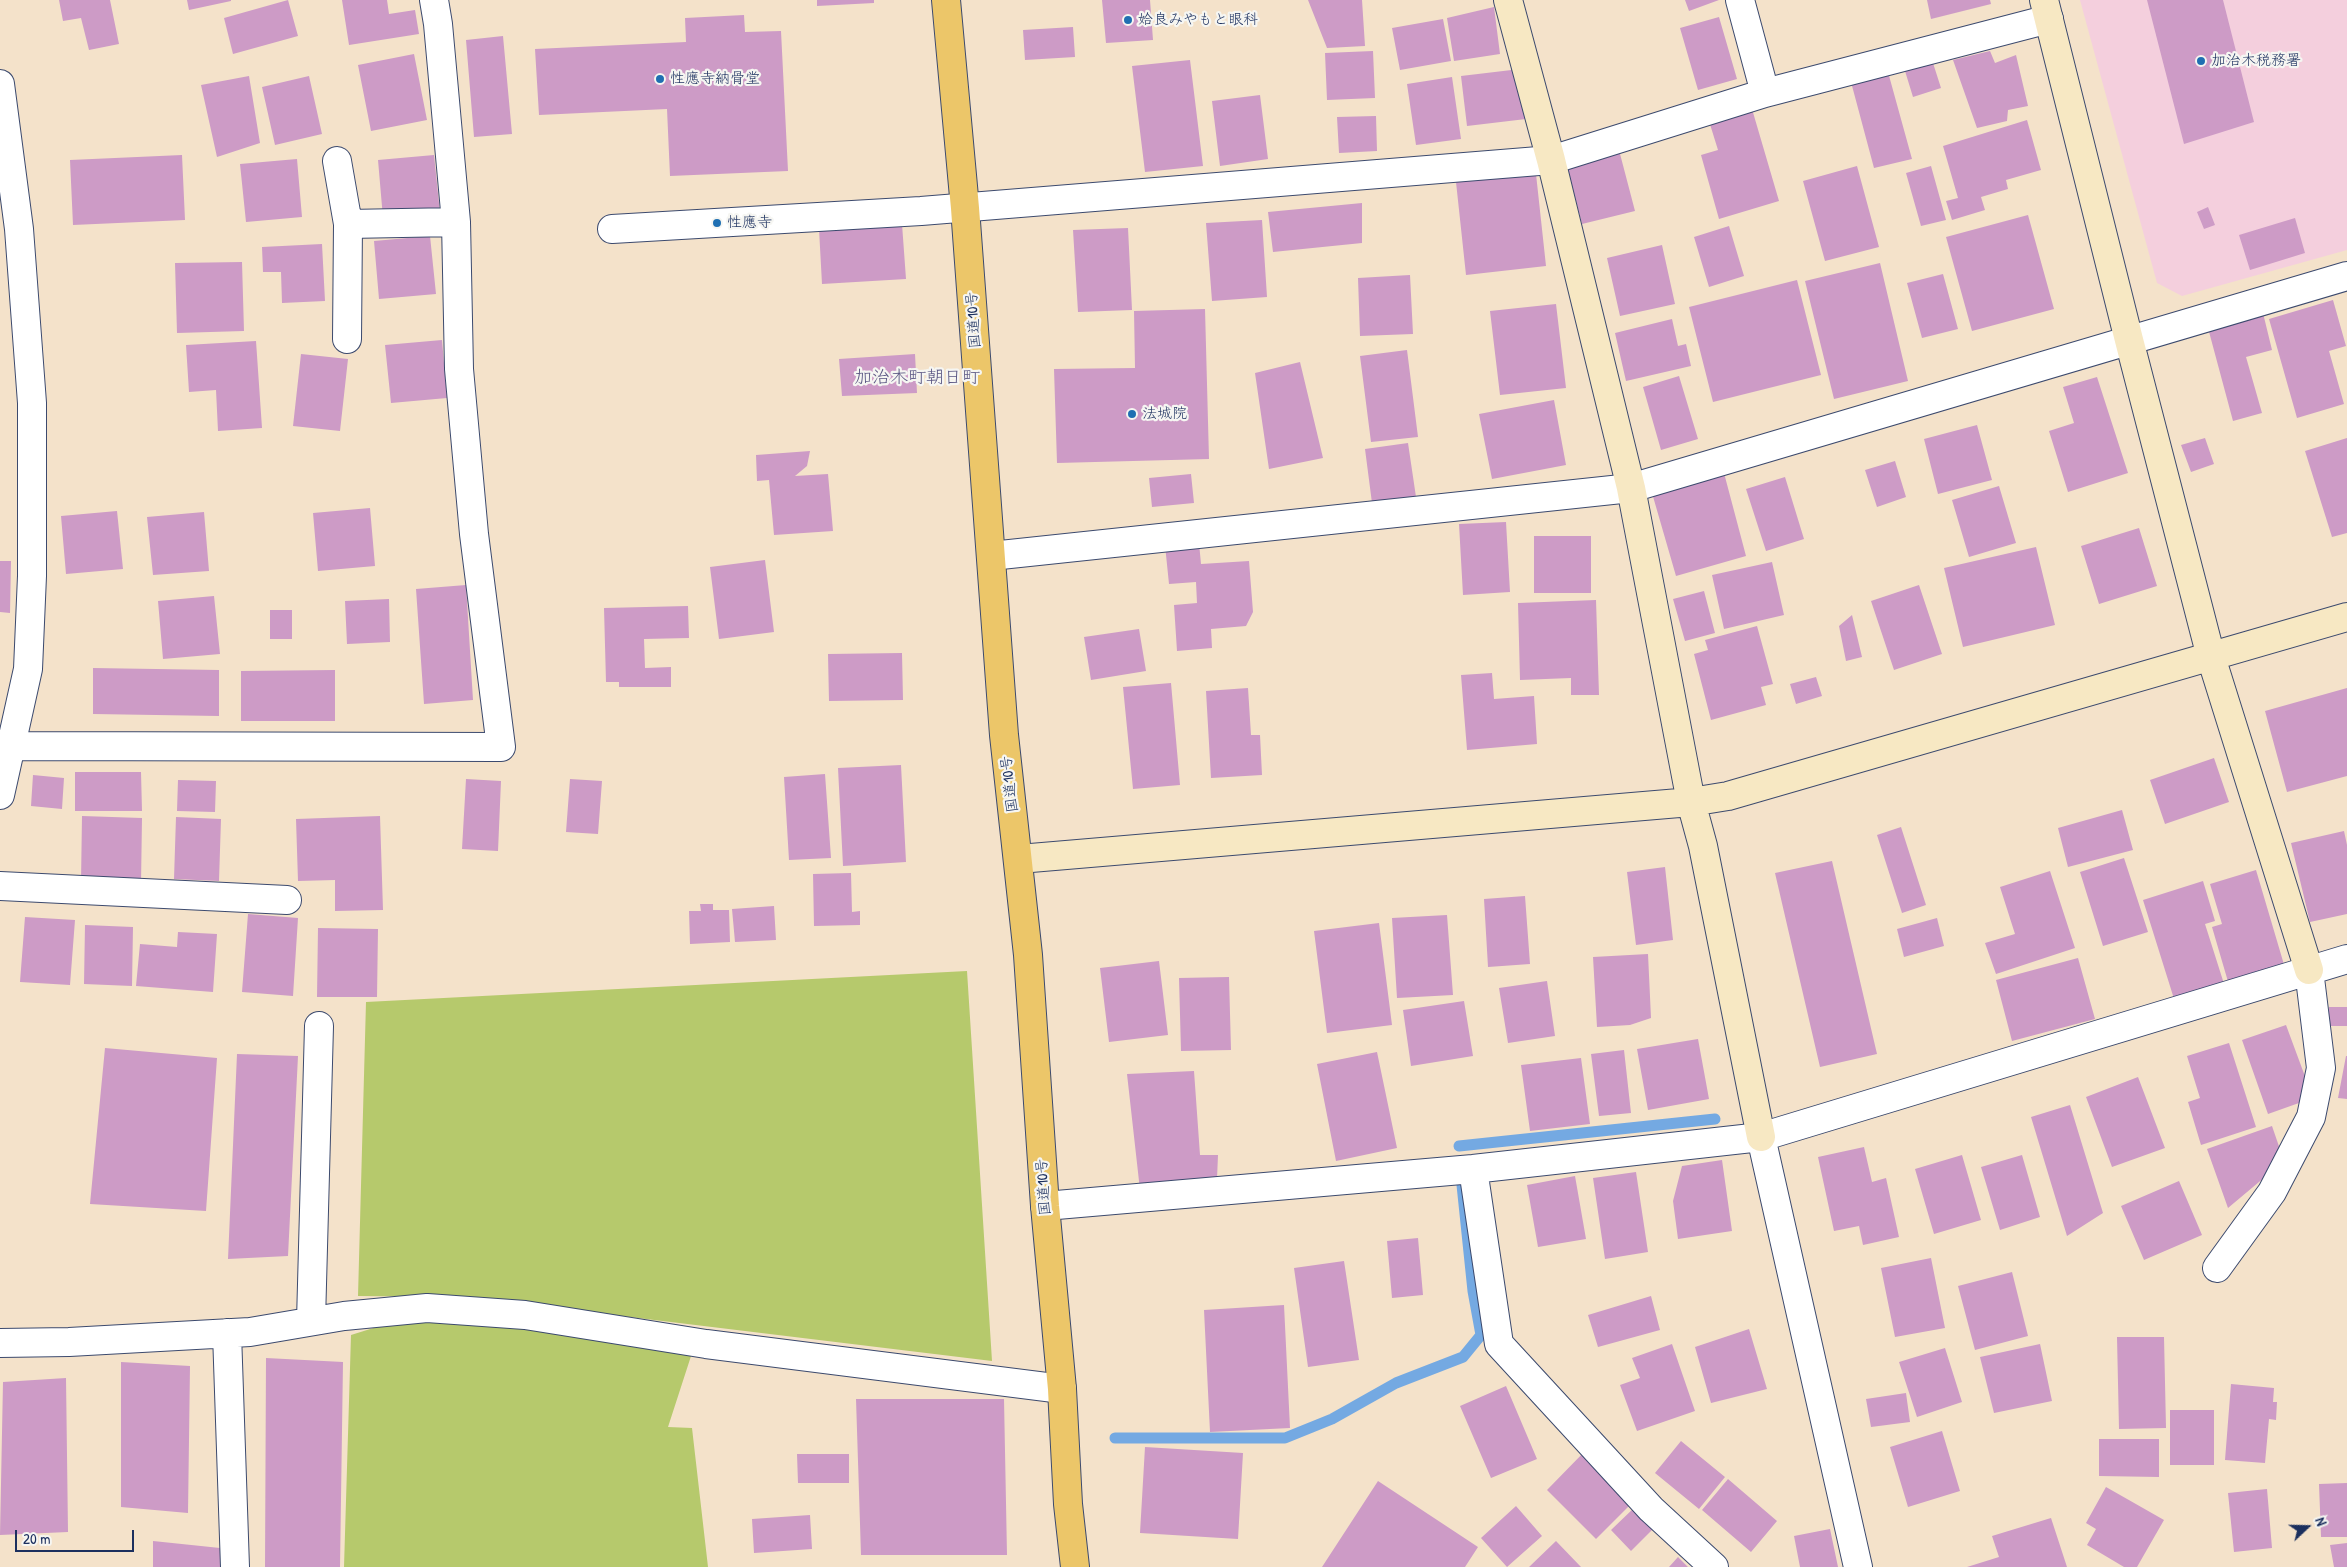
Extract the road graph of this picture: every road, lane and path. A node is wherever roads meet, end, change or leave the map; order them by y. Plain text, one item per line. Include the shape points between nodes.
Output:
1 (434, 0) edge
2 (946, 0) edge
3 (1508, 0) edge
4 (1740, 0) edge
5 (2047, 10) edge
6 (0, 84) edge
7 (1765, 93) junction
8 (1551, 160) junction
9 (337, 161) dead end
10 (965, 208) junction
11 (456, 222) junction
12 (348, 224) junction
13 (612, 229) dead end
14 (2347, 276) edge
15 (348, 339) dead end
16 (2129, 340) junction
17 (1631, 488) junction
18 (991, 556) junction
19 (2347, 617) edge
20 (2211, 657) junction
21 (10, 746) junction
22 (0, 795) edge
23 (1691, 802) junction
24 (1018, 859) junction
25 (0, 886) edge
26 (287, 900) dead end
27 (2347, 959) edge
28 (2309, 970) junction
29 (319, 1026) dead end
30 (1761, 1137) junction
31 (1473, 1169) junction
32 (1045, 1206) junction
33 (2217, 1268) dead end
34 (311, 1321) junction
35 (227, 1333) junction
36 (0, 1343) edge
37 (1062, 1389) junction
38 (235, 1567) edge
39 (1075, 1567) edge
40 (1714, 1567) edge
41 (1858, 1567) edge

1 - 11 street
2 - 10 highway, 国道10号
3 - 8 street
4 - 7 street
5 - 7 street
5 - 16 street
6 - 21 street via 19,229 32,403 32,576 28,668
7 - 8 street
8 - 10 street
8 - 17 street
9 - 12 street
10 - 13 street
10 - 18 highway, 国道10号
11 - 12 street
11 - 21 street via 462,398 474,534 501,747
12 - 15 street
14 - 16 street
16 - 17 street
16 - 20 street
17 - 18 street
17 - 23 street
18 - 24 highway, 国道10号 via 1004,735
19 - 20 street
20 - 23 street via 1728,796
20 - 28 street
21 - 22 street
23 - 24 street
23 - 30 street via 1704,846
24 - 32 highway, 国道10号 via 1028,955
25 - 26 street
27 - 28 street
28 - 30 street
28 - 33 street via 2321,1068 2311,1117 2272,1192
29 - 34 street
30 - 31 street
30 - 41 street
31 - 32 street
31 - 40 street via 1498,1344 1651,1509
32 - 37 highway, 国道10号
34 - 35 street
34 - 37 street via 428,1308 525,1316 706,1344
35 - 36 street
35 - 38 street
37 - 39 highway, 国道10号

